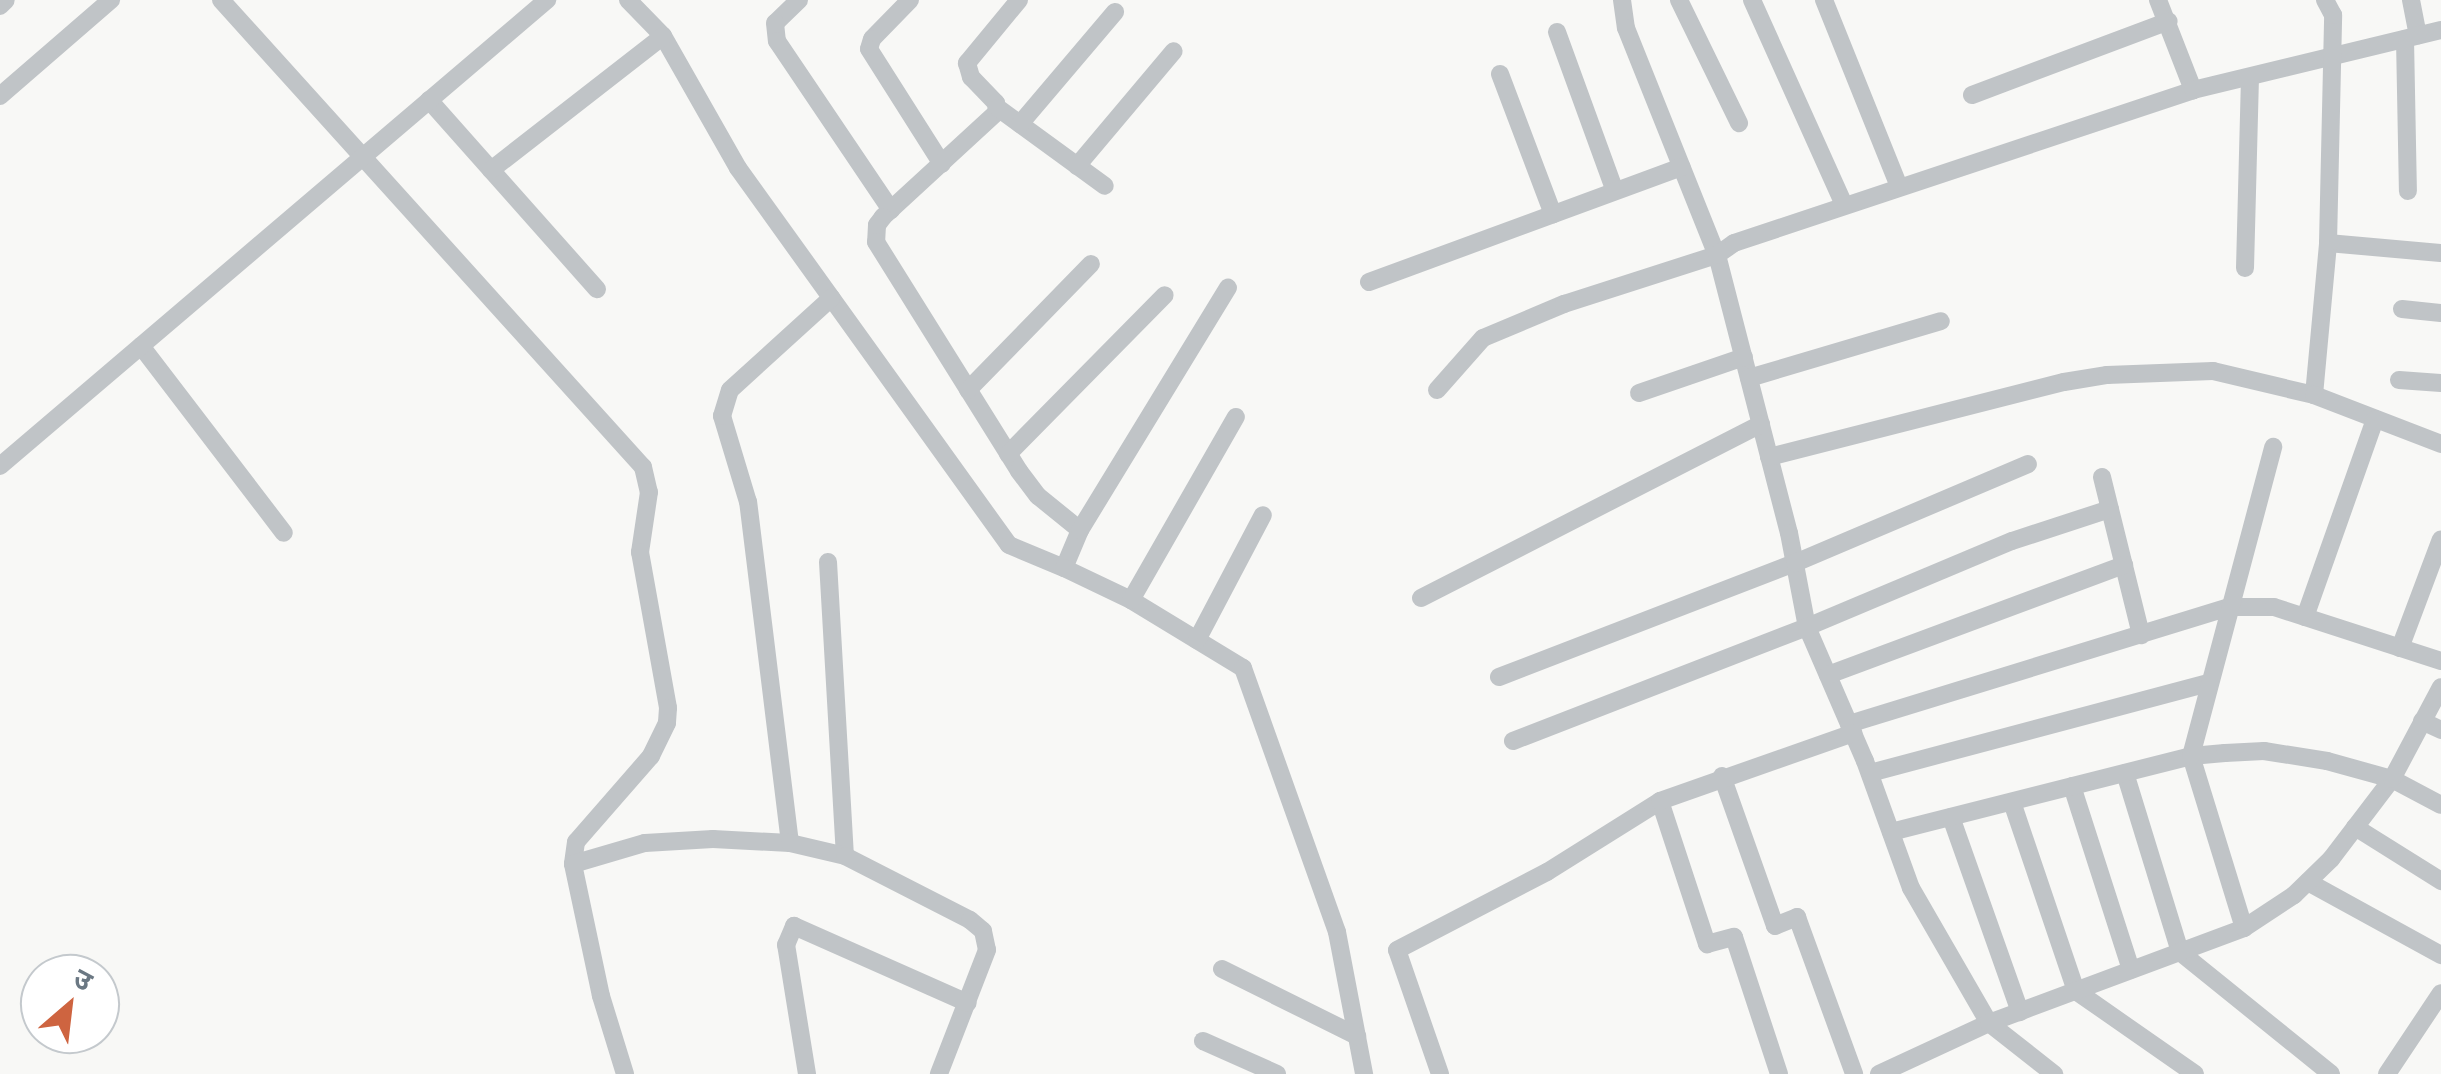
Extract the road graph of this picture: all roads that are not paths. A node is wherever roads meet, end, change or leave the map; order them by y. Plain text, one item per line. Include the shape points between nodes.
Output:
1 (6, 0) edge
2 (112, 0) edge
3 (222, 0) edge
4 (547, 0) edge
5 (628, 0) edge
6 (799, 0) edge
7 (910, 0) edge
8 (1019, 0) edge
9 (1622, 0) edge
10 (1679, 0) edge
11 (1752, 0) edge
12 (1824, 0) edge
13 (2158, 0) edge
14 (2325, 0) edge
15 (2411, 0) edge
16 (0, 6) edge
17 (1115, 12) dead end
18 (2169, 21) junction
19 (2441, 30) edge
20 (1557, 32) dead end
21 (663, 36) junction
22 (2412, 37) junction
23 (1174, 52) dead end
24 (2332, 56) junction
25 (1500, 74) dead end
26 (2250, 78) junction
27 (2193, 90) junction
28 (0, 96) edge
29 (1972, 96) dead end
30 (429, 100) junction
31 (998, 108) junction
32 (1739, 123) dead end
33 (1020, 124) junction
34 (365, 159) junction
35 (942, 164) junction
36 (1078, 166) junction
37 (1682, 167) junction
38 (490, 170) junction
39 (1105, 186) dead end
40 (1899, 187) junction
41 (1615, 191) junction
42 (2408, 191) dead end
43 (1844, 205) junction
44 (891, 210) junction
45 (1552, 214) junction
46 (2328, 243) junction
47 (2441, 253) edge
48 (1717, 255) junction
49 (1091, 264) dead end
50 (2245, 268) dead end
51 (1370, 282) dead end
52 (1228, 288) dead end
53 (597, 289) dead end
54 (1166, 295) dead end
55 (831, 298) junction
56 (2402, 309) dead end
57 (2441, 313) edge
58 (1941, 321) dead end
59 (141, 346) junction
60 (1744, 357) junction
61 (1749, 378) junction
62 (2399, 380) dead end
63 (2441, 383) edge
64 (968, 390) junction
65 (1438, 390) dead end
66 (1640, 393) dead end
67 (2314, 395) junction
68 (1236, 417) dead end
69 (2375, 420) junction
70 (1761, 424) junction
71 (2441, 444) edge
72 (2273, 447) dead end
73 (1008, 454) junction
74 (1770, 457) junction
75 (2028, 464) dead end
76 (0, 466) edge
77 (2102, 477) dead end
78 (2110, 510) junction
79 (1263, 515) dead end
80 (1080, 530) junction
81 (284, 533) dead end
82 (2441, 539) edge
83 (828, 562) dead end
84 (1795, 563) junction
85 (2124, 566) junction
86 (1064, 568) junction
87 (1421, 598) dead end
88 (1131, 600) junction
89 (2230, 607) junction
90 (2305, 617) junction
91 (1806, 627) junction
92 (2141, 634) junction
93 (1197, 640) junction
94 (2400, 648) junction
95 (2441, 661) edge
96 (1828, 675) junction
97 (1499, 677) dead end
98 (2208, 683) junction
99 (2441, 687) edge
100 (2422, 721) junction
101 (1851, 728) junction
102 (2441, 730) edge
103 (1514, 741) dead end
104 (2190, 756) junction
105 (1870, 773) junction
106 (2125, 773) junction
107 (1722, 776) junction
108 (2392, 779) junction
109 (2072, 786) junction
110 (1660, 801) junction
111 (2012, 802) junction
112 (2441, 804) edge
113 (1950, 817) junction
114 (2355, 827) junction
115 (1891, 832) junction
116 (790, 843) junction
117 (845, 856) junction
118 (572, 864) junction
119 (2308, 882) junction
120 (2441, 882) edge
121 (2244, 928) junction
122 (2180, 952) junction
123 (2441, 954) edge
124 (1222, 969) dead end
125 (2131, 970) junction
126 (2076, 991) junction
127 (2441, 993) edge
128 (968, 1003) junction
129 (2020, 1012) junction
130 (2435, 1014) edge
131 (1988, 1024) junction
132 (1357, 1036) junction
133 (1203, 1041) dead end
134 (2389, 1073) edge
135 (625, 1074) edge
136 (807, 1074) edge
137 (939, 1074) edge
138 (1277, 1074) edge
139 (1364, 1074) edge
140 (1440, 1074) edge
141 (1779, 1074) edge
142 (1854, 1074) edge
143 (1879, 1074) edge
144 (2054, 1074) edge
145 (2196, 1074) edge
146 (2331, 1074) edge

1 - 16 street
2 - 28 street
3 - 34 street
4 - 30 street
5 - 21 street
6 - 44 street via 775,23 777,42
7 - 35 street via 869,49
8 - 31 street via 967,63
9 - 37 street via 1626,28
10 - 32 street
11 - 43 street
12 - 40 street
13 - 18 street
14 - 24 street via 2332,15
15 - 22 street
17 - 33 street
18 - 27 street
18 - 29 street
19 - 22 street
20 - 41 street
21 - 38 street
21 - 55 street via 738,168
22 - 24 street
22 - 42 street
23 - 36 street
24 - 26 street
24 - 46 street
25 - 45 street
26 - 27 street
26 - 50 street
27 - 40 street
30 - 34 street
30 - 38 street
31 - 33 street
31 - 35 street
33 - 36 street
34 - 59 street
34 - 118 street via 627,445 647,478 640,552 667,723 651,756 576,842
35 - 44 street
36 - 39 street
37 - 41 street
37 - 48 street
38 - 53 street
40 - 43 street
41 - 45 street
43 - 48 street
44 - 64 street via 877,226 876,242
45 - 51 street
46 - 47 street
46 - 67 street
48 - 60 street
48 - 65 street via 1483,338
49 - 64 street
52 - 80 street
54 - 73 street
55 - 86 street via 1009,546
55 - 116 street via 730,390 722,416 748,502
56 - 57 street
58 - 61 street
59 - 76 street
59 - 81 street
60 - 61 street
60 - 66 street
61 - 70 street
62 - 63 street
64 - 73 street
67 - 69 street
67 - 74 street via 2213,372 2107,376
68 - 88 street
69 - 71 street
69 - 90 street
70 - 74 street
70 - 87 street
72 - 89 street
73 - 80 street via 1038,496
74 - 84 street
75 - 84 street
77 - 78 street
78 - 85 street
78 - 91 street via 2012,541
79 - 93 street
80 - 86 street
82 - 94 street
83 - 117 street
84 - 91 street
84 - 97 street
85 - 92 street
85 - 96 street
86 - 88 street
88 - 93 street
89 - 90 street via 2274,606
89 - 92 street
89 - 98 street
90 - 94 street
91 - 96 street
91 - 103 street
92 - 101 street
93 - 132 street via 1240,664 1249,682 1336,932
94 - 95 street
96 - 101 street
98 - 104 street
98 - 105 street
99 - 100 street
100 - 102 street
100 - 108 street
101 - 105 street
101 - 107 street
104 - 106 street
104 - 108 street via 2264,751
104 - 121 street
105 - 115 street
106 - 109 street
106 - 122 street
107 - 110 street
107 - 142 street via 1775,926 1797,918
108 - 112 street
108 - 114 street
109 - 111 street
109 - 125 street
110 - 140 street via 1548,872 1397,950
110 - 141 street via 1707,944 1734,937
111 - 113 street
111 - 126 street
113 - 115 street
113 - 129 street
114 - 119 street
114 - 120 street
115 - 131 street via 1912,888
116 - 117 street
116 - 118 street via 645,843
117 - 128 street via 983,931 986,950
118 - 135 street
119 - 121 street
119 - 123 street
121 - 122 street
122 - 125 street
122 - 146 street
124 - 132 street
125 - 126 street
126 - 129 street
126 - 145 street
127 - 130 street
128 - 136 street via 794,926 786,944
128 - 137 street
129 - 131 street
130 - 134 street
131 - 143 street
131 - 144 street
132 - 139 street
133 - 138 street

